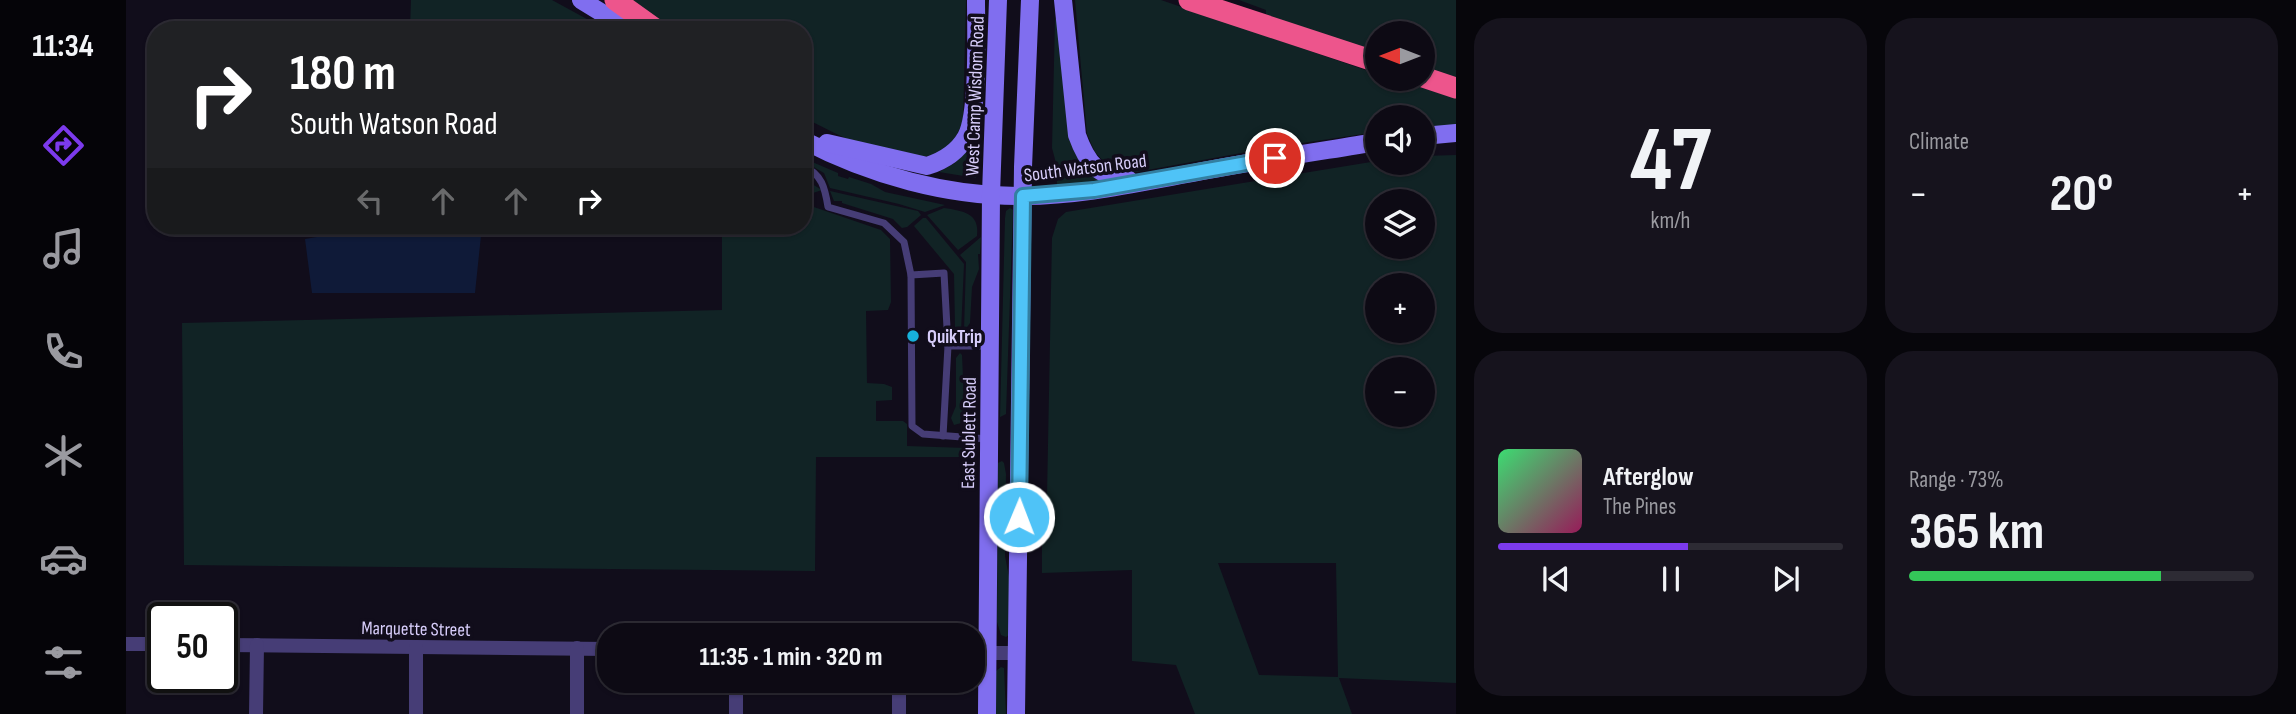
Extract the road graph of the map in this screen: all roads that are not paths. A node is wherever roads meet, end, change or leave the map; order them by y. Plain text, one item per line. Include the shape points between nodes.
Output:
1 (581, 0) edge
2 (615, 0) edge
3 (976, 0) edge
4 (998, 0) edge
5 (1030, 0) edge
6 (1063, 0) edge
7 (1189, 0) edge
8 (615, 21) edge
9 (644, 21) edge
10 (1365, 58) edge
11 (1435, 81) edge
12 (1456, 88) edge
13 (1456, 133) edge
14 (1435, 135) edge
15 (812, 141) edge
16 (812, 144) edge
17 (1365, 144) edge
18 (812, 170) edge
19 (1143, 182) junction
20 (991, 194) junction
21 (1023, 196) junction
22 (911, 275) junction
23 (948, 346) junction
24 (990, 346) junction
25 (943, 436) junction
26 (989, 439) junction
27 (1020, 443) junction
28 (981, 623) edge
29 (126, 644) edge
30 (147, 644) edge
31 (238, 645) edge
32 (257, 645) junction
33 (416, 647) junction
34 (577, 648) junction
35 (597, 649) edge
36 (985, 653) edge
37 (1017, 653) junction
38 (736, 693) edge
39 (899, 693) edge
40 (985, 693) edge
41 (256, 714) edge
42 (416, 714) edge
43 (577, 714) edge
44 (736, 714) edge
45 (899, 714) edge
46 (987, 714) edge
47 (1016, 714) edge

1 - 8 main road
2 - 9 highway
3 - 15 main road via 971,125 966,138 943,161 926,166
4 - 20 main road, West Camp Wisdom Road
5 - 21 main road
6 - 19 main road via 1077,135 1084,155 1096,169 1115,179
7 - 10 highway
11 - 12 highway
13 - 14 main road
16 - 20 main road, South Watson Road via 889,175
17 - 19 main road, South Watson Road
18 - 22 lane via 825,185 828,207 884,223 904,242
19 - 21 main road, South Watson Road
20 - 21 main road, South Watson Road
20 - 24 main road, East Sublett Road
21 - 27 main road
22 - 23 lane via 944,273
22 - 25 lane via 912,426 923,434
23 - 24 lane
23 - 25 lane
24 - 26 main road, East Sublett Road
25 - 26 lane
26 - 27 main road
26 - 28 main road, East Sublett Road
27 - 37 main road
29 - 30 street
31 - 32 street, Marquette Street
32 - 33 street, Marquette Street
32 - 41 street
33 - 34 street, Marquette Street
33 - 42 street
34 - 35 street, Marquette Street
34 - 43 street
36 - 37 street
37 - 47 main road
38 - 44 street
39 - 45 street
40 - 46 main road, East Sublett Road

